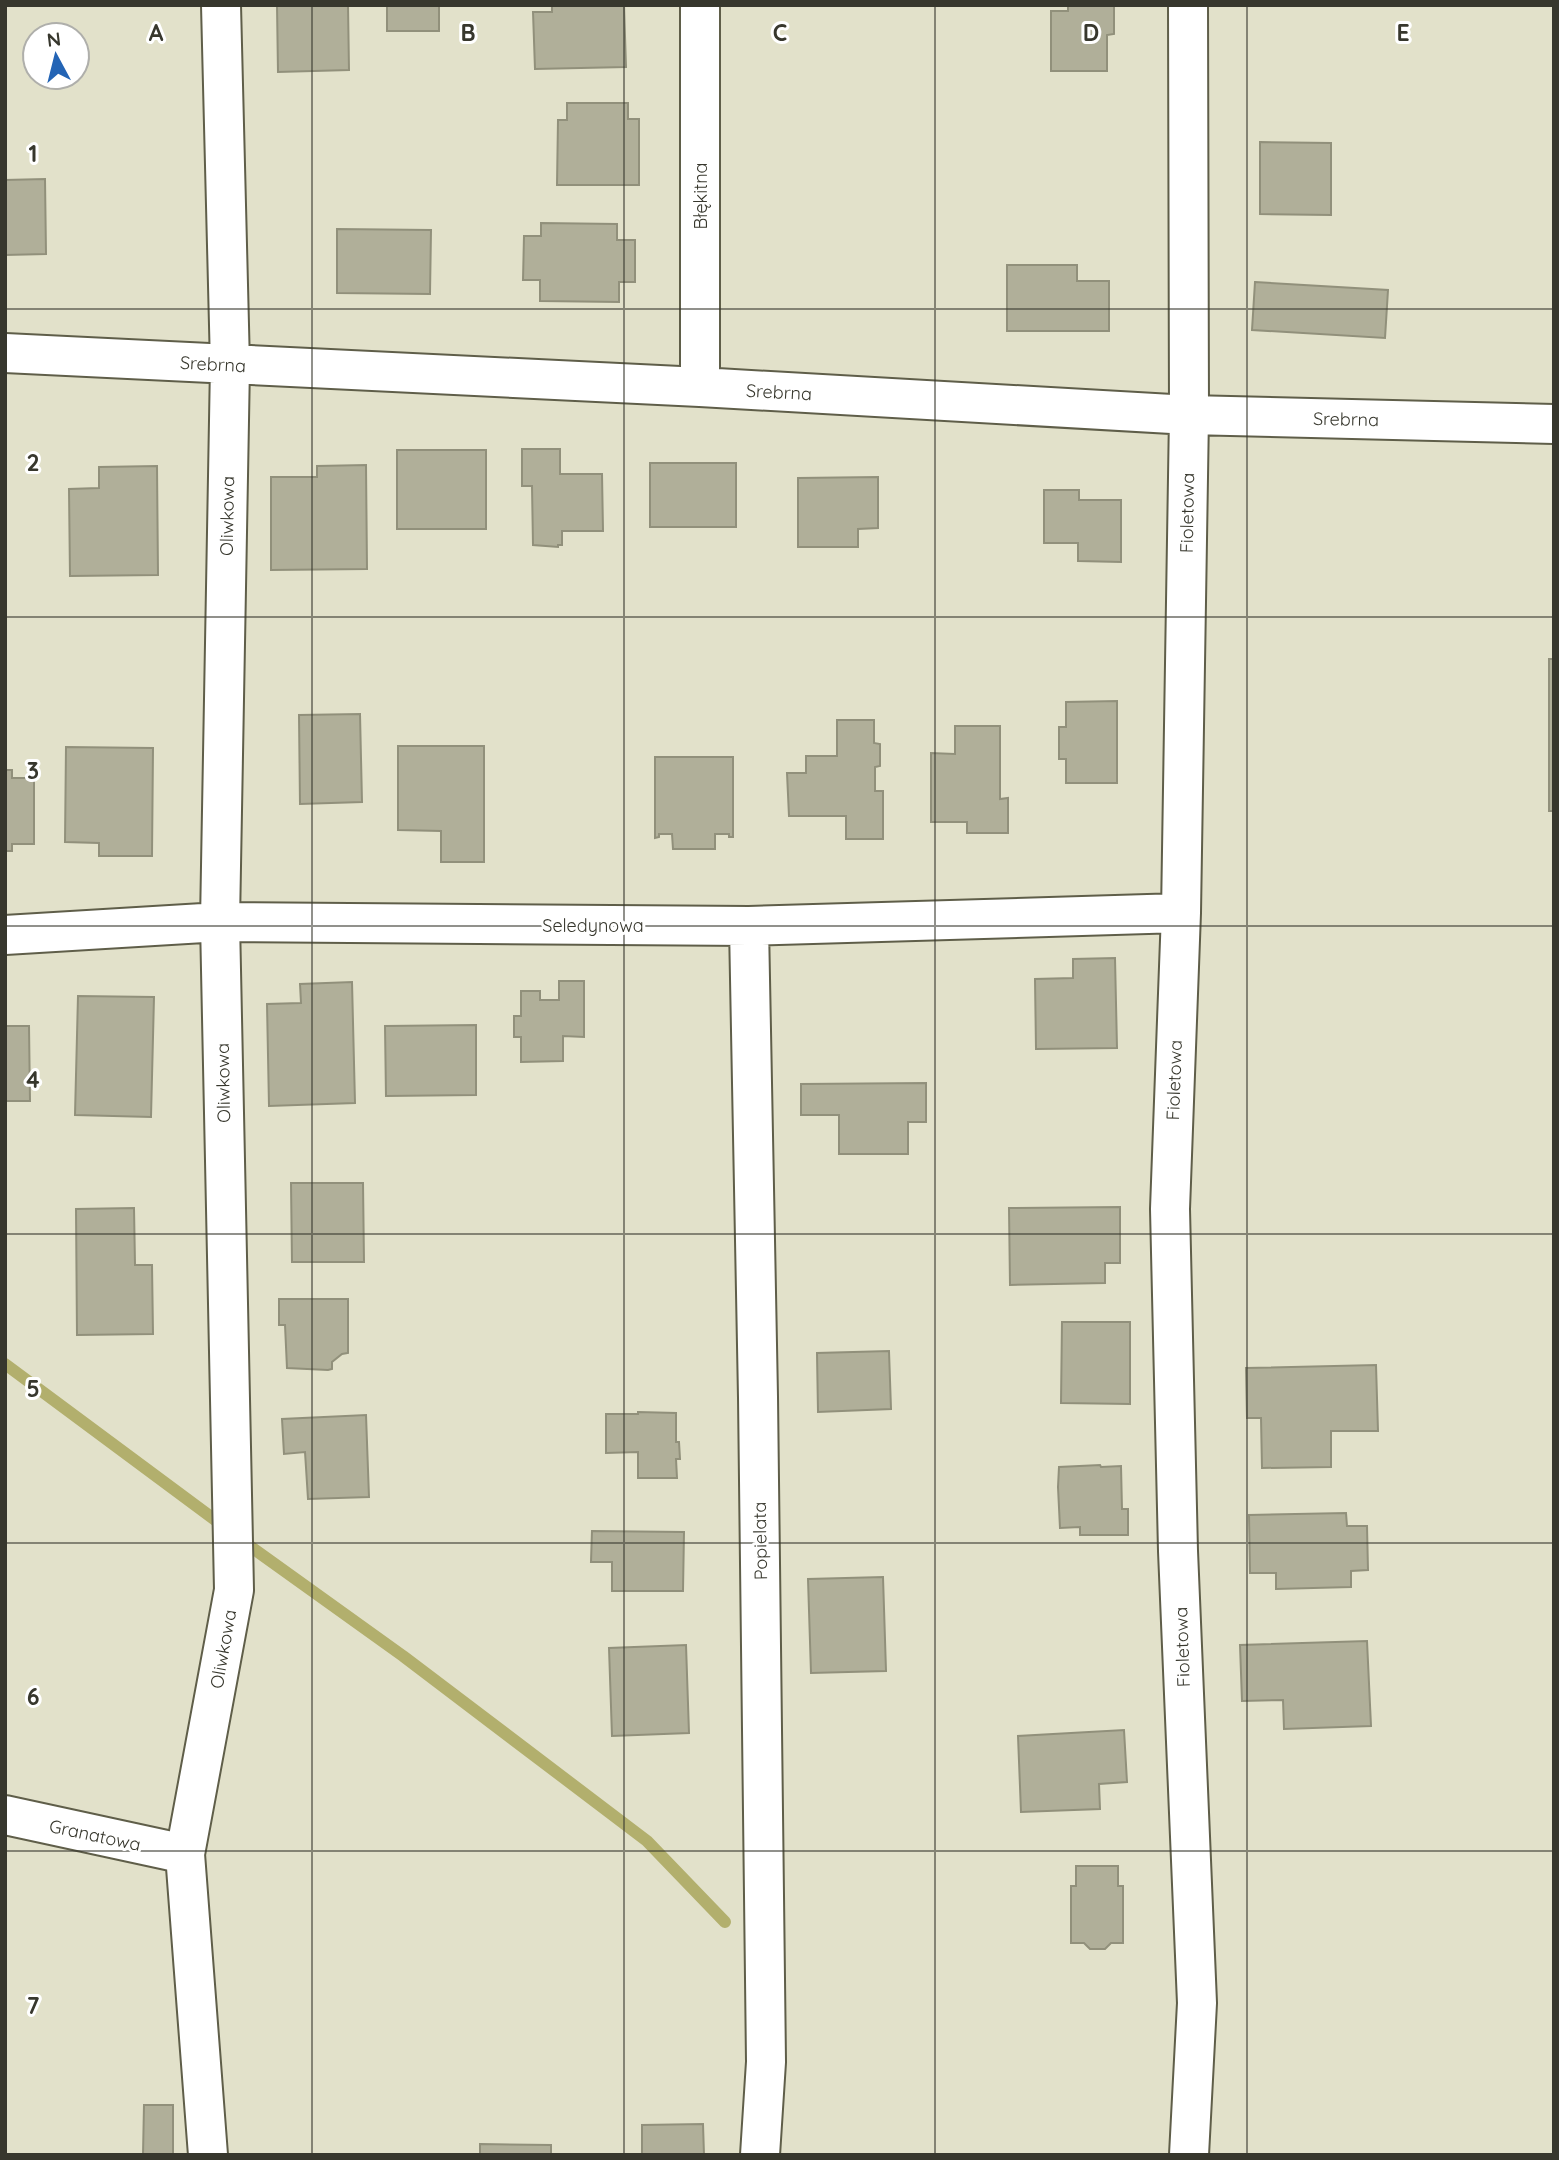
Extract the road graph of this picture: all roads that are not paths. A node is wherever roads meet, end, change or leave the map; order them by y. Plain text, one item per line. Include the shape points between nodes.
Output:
1 (221, 5) edge
2 (700, 5) edge
3 (1188, 5) edge
4 (5, 353) edge
5 (230, 365) junction
6 (700, 387) junction
7 (1189, 415) junction
8 (1554, 424) edge
9 (1181, 913) junction
10 (220, 922) junction
11 (749, 926) junction
12 (5, 935) edge
13 (5, 1815) edge
14 (184, 1854) junction
15 (208, 2155) edge
16 (760, 2155) edge
17 (1189, 2155) edge

1 - 5 street, Oliwkowa
2 - 6 street, Błękitna
3 - 7 street, Fioletowa
4 - 5 street, Srebrna
5 - 6 street, Srebrna
5 - 10 street, Oliwkowa
6 - 7 street, Srebrna
7 - 8 street, Srebrna
7 - 9 street, Fioletowa
9 - 11 street, Seledynowa
9 - 17 street, Fioletowa via 1170,1209 1178,1552 1197,2003
10 - 11 street, Seledynowa
10 - 12 street, Seledynowa
10 - 14 street, Oliwkowa via 234,1590
11 - 16 street, Popielata via 766,2020
13 - 14 street, Granatowa
14 - 15 street, Oliwkowa

